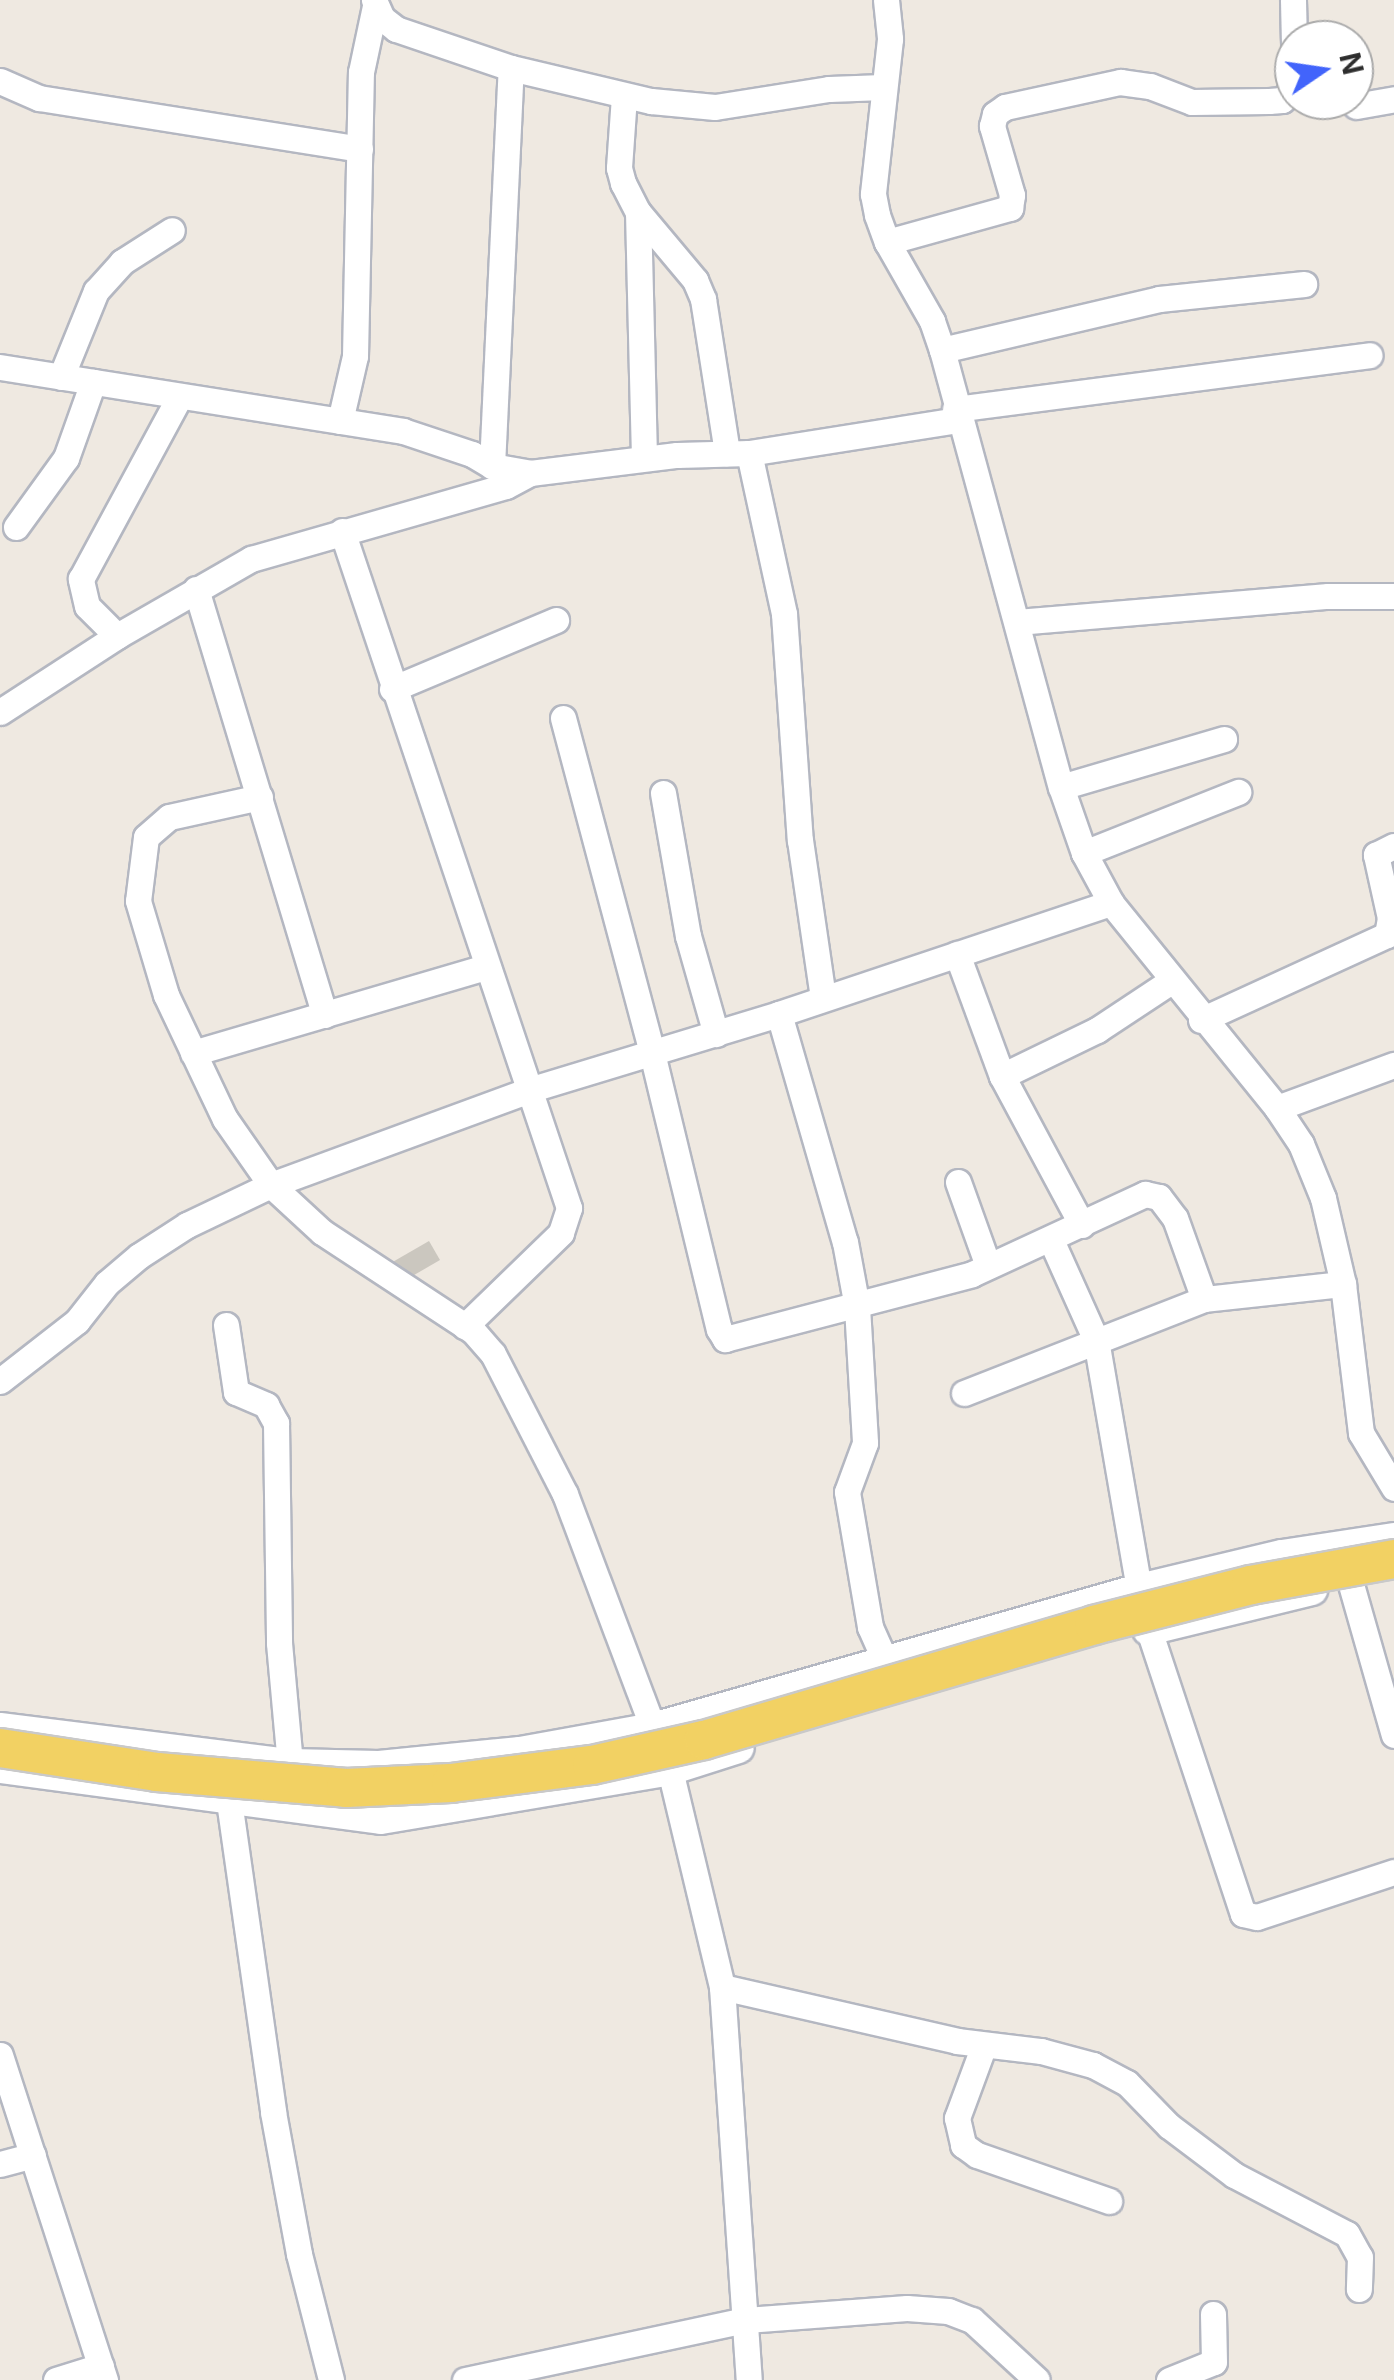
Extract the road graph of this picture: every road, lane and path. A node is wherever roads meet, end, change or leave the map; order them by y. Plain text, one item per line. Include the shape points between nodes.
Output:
1 (886, 0) edge
2 (374, 3) edge
3 (511, 68) junction
4 (0, 81) edge
5 (883, 87) junction
6 (624, 96) junction
7 (1274, 101) edge
8 (360, 148) junction
9 (638, 212) junction
10 (172, 230) dead end
11 (887, 242) junction
12 (1304, 284) dead end
13 (942, 350) junction
14 (1370, 355) dead end
15 (0, 367) edge
16 (61, 377) junction
17 (93, 382) junction
18 (180, 396) junction
19 (957, 414) junction
20 (340, 421) junction
21 (738, 453) junction
22 (644, 458) junction
23 (492, 466) junction
24 (530, 472) junction
25 (16, 527) dead end
26 (342, 530) junction
27 (196, 589) junction
28 (1394, 596) edge
29 (556, 620) dead end
30 (1017, 622) junction
31 (117, 636) junction
32 (392, 689) junction
33 (2, 706) edge
34 (562, 718) dead end
35 (1224, 739) dead end
36 (1061, 787) junction
37 (1238, 792) dead end
38 (664, 794) dead end
39 (260, 797) junction
40 (1394, 846) edge
41 (1084, 853) junction
42 (1111, 902) junction
43 (957, 954) junction
44 (485, 967) junction
45 (1171, 981) junction
46 (824, 997) junction
47 (779, 1014) junction
48 (325, 1016) junction
49 (1201, 1020) junction
50 (716, 1034) junction
51 (194, 1053) junction
52 (652, 1053) junction
53 (1394, 1064) edge
54 (1002, 1076) junction
55 (532, 1089) junction
56 (1278, 1108) junction
57 (958, 1182) dead end
58 (271, 1185) junction
59 (1082, 1225) junction
60 (1051, 1240) junction
61 (988, 1266) junction
62 (1343, 1284) junction
63 (1204, 1299) junction
64 (857, 1308) junction
65 (226, 1326) dead end
66 (465, 1326) junction
67 (1096, 1340) junction
68 (0, 1381) edge
69 (964, 1393) dead end
70 (1394, 1488) edge
71 (1394, 1538) edge
72 (1394, 1559) edge
73 (1394, 1576) edge
74 (1350, 1581) junction
75 (1139, 1590) junction
76 (1149, 1630) junction
77 (886, 1663) junction
78 (1390, 1704) edge
79 (0, 1728) edge
80 (653, 1728) junction
81 (1394, 1735) edge
82 (0, 1748) edge
83 (408, 1763) junction
84 (290, 1764) junction
85 (0, 1768) edge
86 (670, 1770) junction
87 (229, 1801) junction
88 (414, 1814) junction
89 (1394, 1872) edge
90 (722, 1987) junction
91 (984, 2045) junction
92 (0, 2055) edge
93 (33, 2155) junction
94 (0, 2164) edge
95 (1109, 2201) dead end
96 (1359, 2289) dead end
97 (1213, 2314) dead end
98 (746, 2320) junction
99 (103, 2373) edge
100 (56, 2380) edge
101 (331, 2380) edge
102 (465, 2380) edge
103 (748, 2380) edge
104 (1037, 2380) edge
105 (1169, 2380) edge

1 - 5 street via 890,39
2 - 3 street via 396,29
2 - 8 street via 363,54
3 - 6 street
3 - 23 street
4 - 8 street via 38,98
5 - 6 street via 829,88 715,107
5 - 11 street via 873,194
6 - 9 street via 619,168
7 - 11 street via 1192,102 1120,82 1005,107 994,114 992,126 1010,208
8 - 20 street via 358,323
9 - 21 street via 704,298
9 - 22 street
10 - 16 street via 122,262 96,291
11 - 13 street
12 - 13 street via 1160,300
13 - 19 street
14 - 19 street
15 - 16 street
16 - 17 street
17 - 18 street
17 - 25 street via 66,458
18 - 20 street
18 - 31 street via 81,579 87,606
19 - 21 street
19 - 30 street
20 - 23 street via 436,440
21 - 22 street
21 - 46 street via 784,614 800,840
22 - 24 street
23 - 24 street
24 - 26 street via 506,486
26 - 27 street via 251,560
26 - 32 street
27 - 31 street
27 - 39 street
28 - 30 street
29 - 32 street
30 - 36 street
31 - 33 street
32 - 44 street
34 - 52 street
35 - 36 street
36 - 41 street
37 - 41 street
38 - 50 street via 688,936
39 - 48 street
39 - 51 street via 169,817 146,837 142,850 143,929
40 - 49 street via 1376,855 1390,918 1387,935
41 - 42 street
42 - 43 street
42 - 45 street
43 - 46 street
43 - 54 street
44 - 48 street
44 - 55 street
45 - 49 street
45 - 54 street via 1097,1030
46 - 47 street
47 - 50 street
47 - 64 street via 846,1242
48 - 51 street
49 - 56 street
50 - 52 street
51 - 58 street via 235,1138
52 - 55 street
52 - 64 street via 722,1336
53 - 56 street
54 - 59 street
55 - 58 street
55 - 66 street via 568,1218
56 - 62 street via 1314,1172
57 - 61 street
58 - 66 street via 322,1232
58 - 68 street via 139,1256 77,1320
59 - 60 street
59 - 63 street via 1139,1196 1158,1197 1186,1239
60 - 61 street
60 - 67 street
61 - 64 street
62 - 63 street
62 - 70 street via 1361,1433
63 - 67 street
64 - 77 street via 865,1443 847,1492 873,1639
65 - 84 street via 236,1392 270,1408 276,1423 279,1644
66 - 80 street via 494,1354 538,1436
67 - 69 street
67 - 75 street
71 - 75 street via 1282,1555
72 - 82 main road, bridge via 1250,1585 1094,1625 704,1740 592,1765 346,1788 126,1768
73 - 74 street
74 - 76 street
74 - 78 street
75 - 77 street
76 - 86 street via 870,1706
76 - 89 street via 1243,1914 1258,1917
77 - 80 street
78 - 81 street
79 - 84 street
80 - 83 street
83 - 84 street
83 - 88 street
85 - 87 street
86 - 88 street
86 - 90 street
87 - 88 street via 381,1819
87 - 101 street via 273,2112
90 - 91 street
90 - 98 street
91 - 95 street via 957,2118 963,2145
91 - 96 street via 1066,2056 1127,2083 1169,2126 1234,2175 1346,2234 1360,2256
92 - 93 street
93 - 94 street
93 - 99 street
97 - 105 street via 1214,2362
98 - 102 street
98 - 103 street
98 - 104 street via 948,2311 981,2326
99 - 100 street

